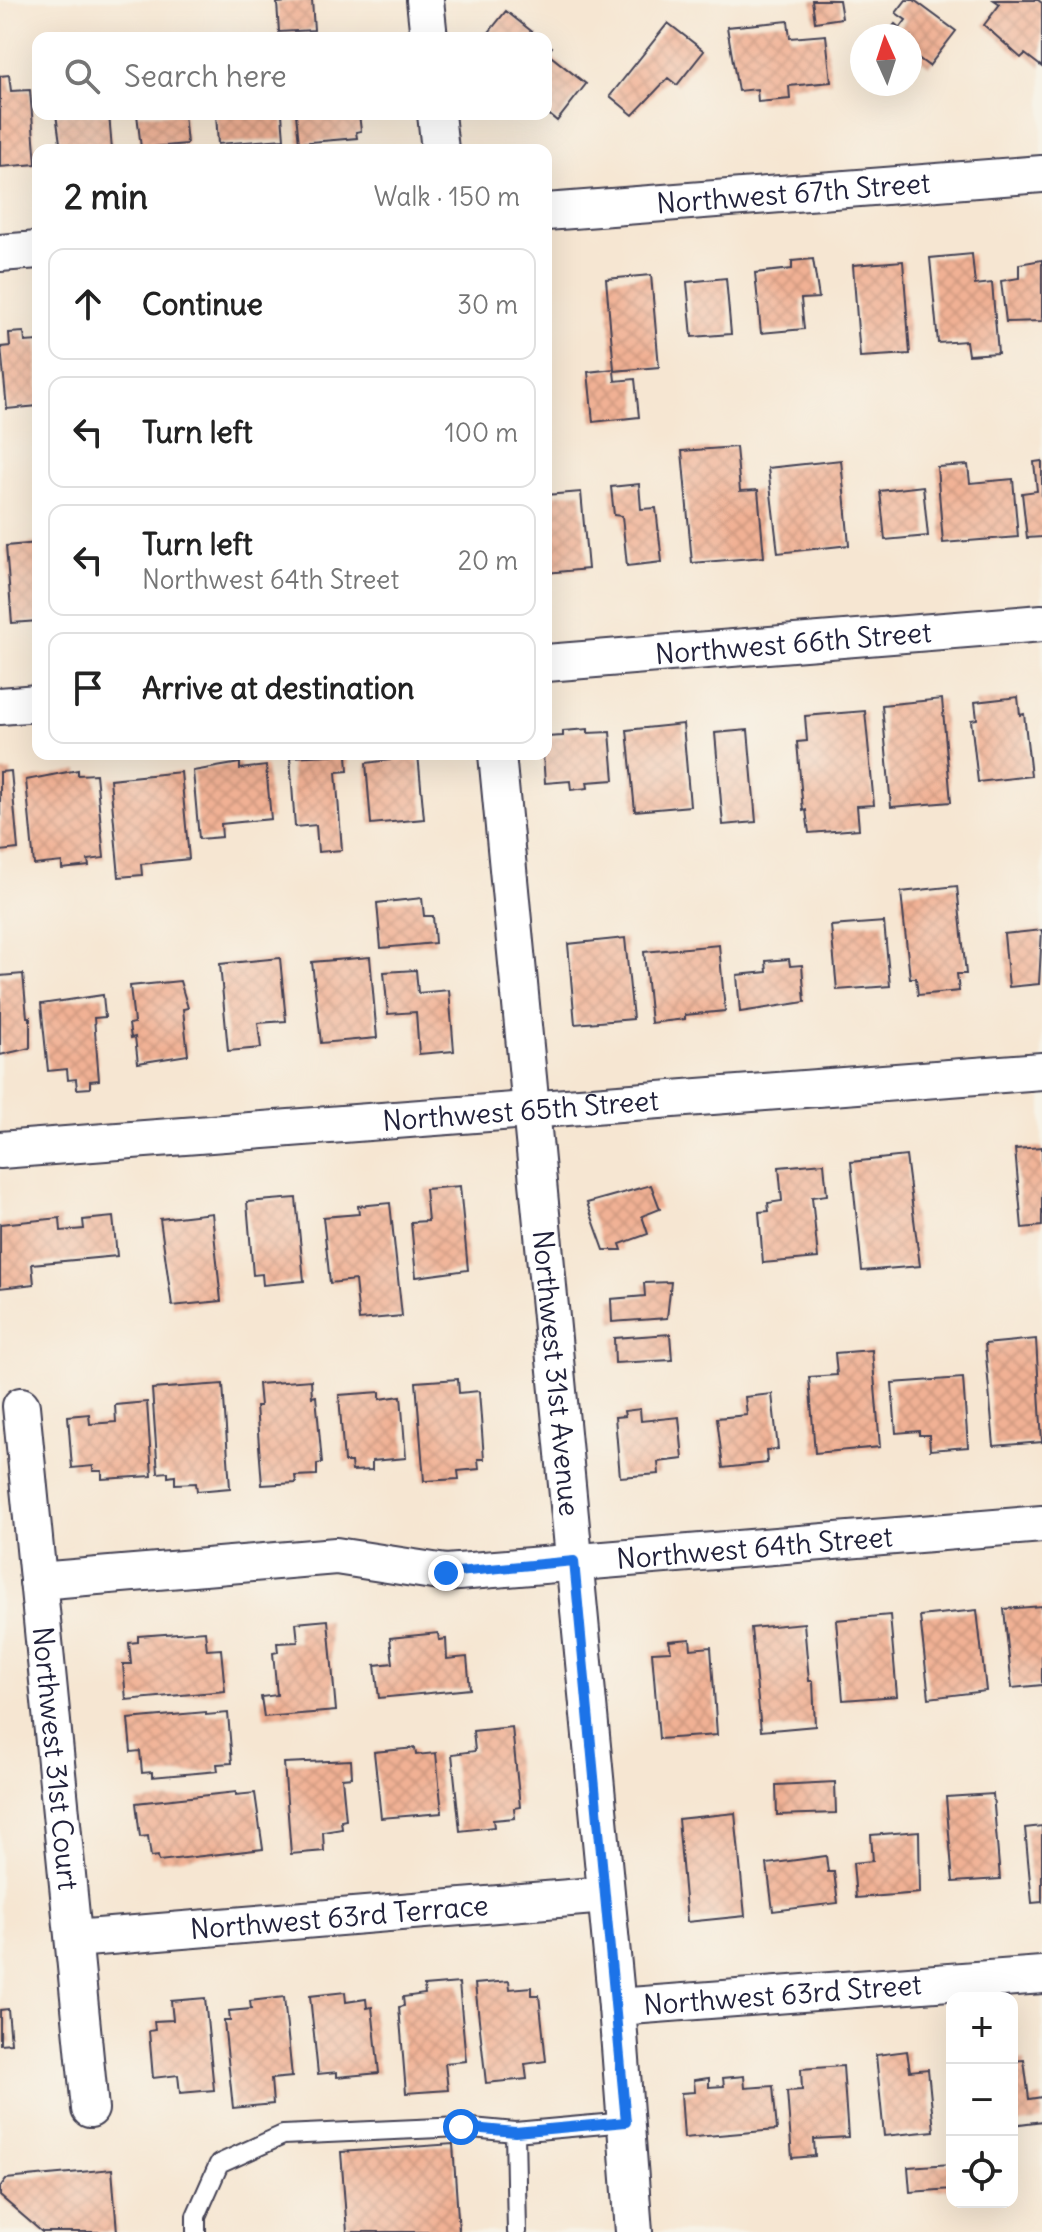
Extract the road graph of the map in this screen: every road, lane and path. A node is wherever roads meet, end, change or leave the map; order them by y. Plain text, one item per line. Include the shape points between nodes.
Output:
1 (425, 0) edge
2 (428, 32) edge
3 (437, 120) edge
4 (439, 144) edge
5 (1042, 174) edge
6 (552, 212) edge
7 (32, 250) edge
8 (0, 253) edge
9 (1042, 623) edge
10 (552, 663) edge
11 (32, 703) edge
12 (0, 706) edge
13 (498, 760) edge
14 (1042, 1071) edge
15 (531, 1108) junction
16 (0, 1150) edge
17 (21, 1406) dead end
18 (1042, 1524) edge
19 (574, 1561) junction
20 (38, 1581) junction
21 (606, 1895) junction
22 (74, 1939) junction
23 (1042, 1975) edge
24 (617, 2007) junction
25 (90, 2109) dead end
26 (626, 2122) junction
27 (515, 2132) junction
28 (196, 2232) edge
29 (517, 2232) edge
30 (634, 2232) edge

1 - 2 street
3 - 4 street
5 - 6 street, Northwest 67th Street
7 - 8 street
9 - 10 street, Northwest 66th Street
11 - 12 street
13 - 15 street, Northwest 31st Avenue
14 - 15 street, Northwest 65th Street
15 - 16 street, Northwest 65th Street
15 - 19 street, Northwest 31st Avenue
17 - 20 street, Northwest 31st Court
18 - 19 street, Northwest 64th Street
19 - 20 street, Northwest 64th Street via 446,1573 336,1556
19 - 21 street, Northwest 31st Avenue
20 - 22 street, Northwest 31st Court
21 - 22 street, Northwest 63rd Terrace
21 - 24 street, Northwest 31st Avenue
22 - 25 street, Northwest 31st Court
23 - 24 street, Northwest 63rd Street
24 - 26 street, Northwest 31st Avenue
26 - 27 lane
26 - 30 street, Northwest 31st Avenue
27 - 28 lane via 461,2127 283,2135 219,2164 196,2216
27 - 29 lane

